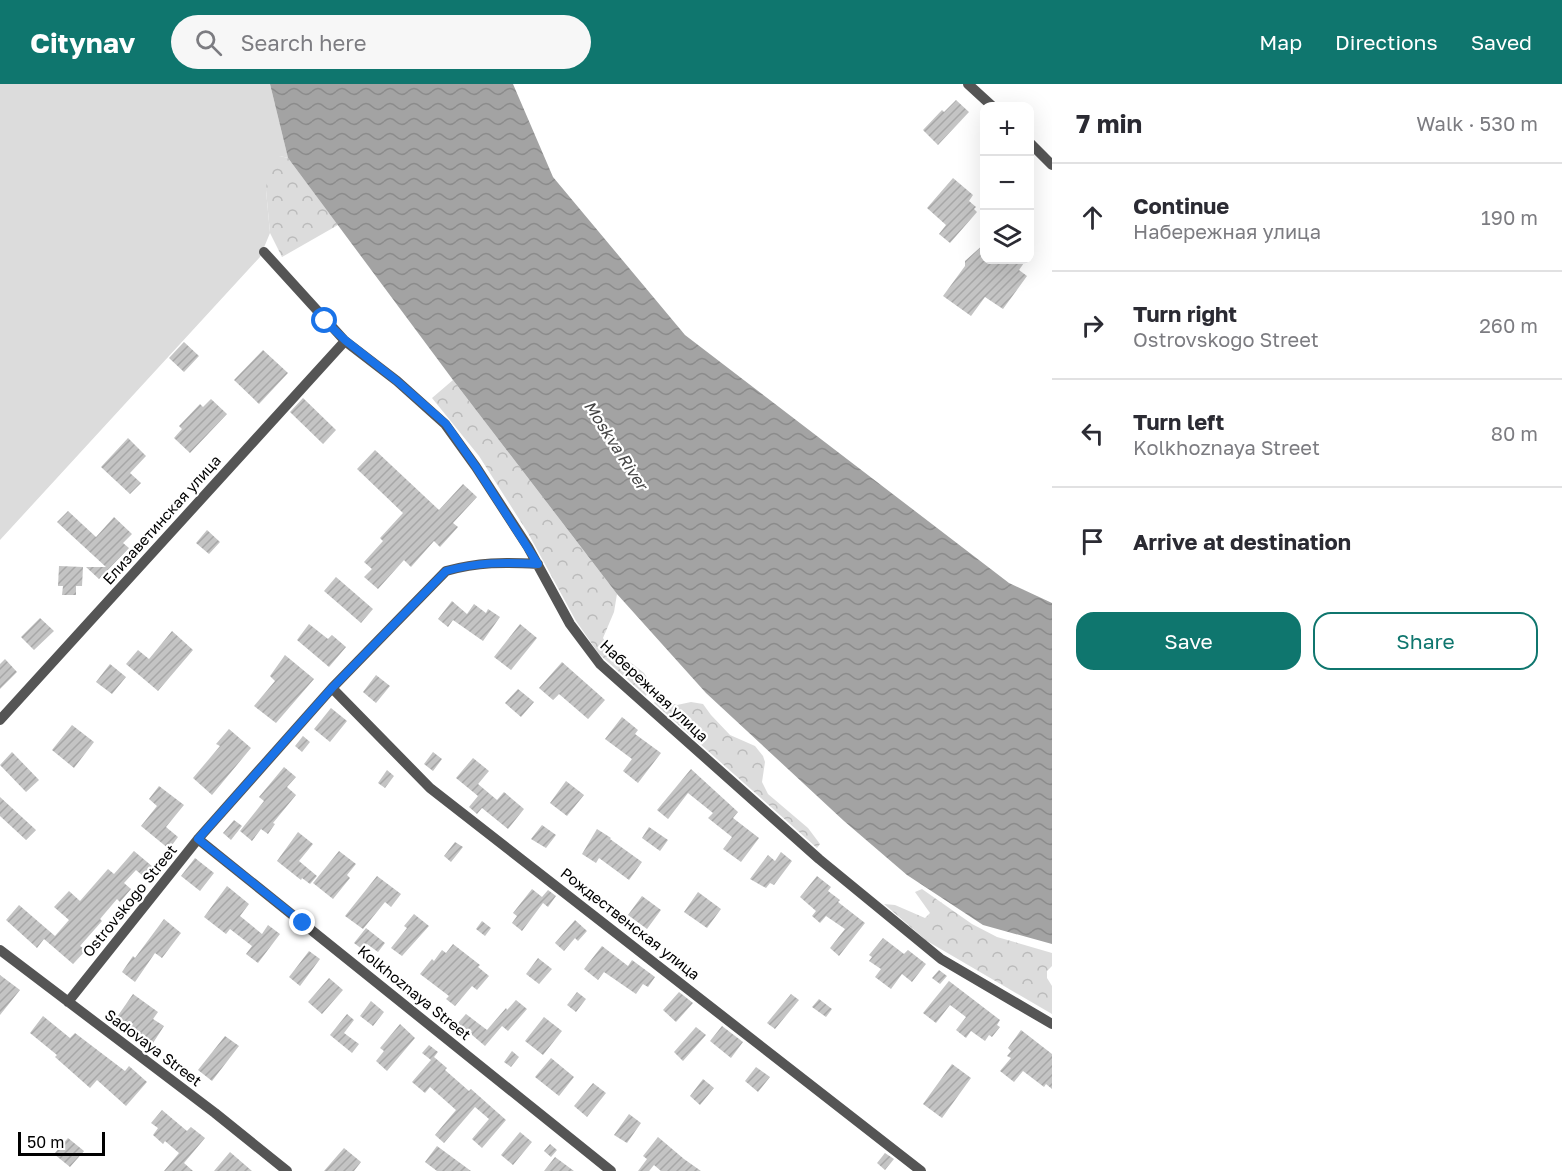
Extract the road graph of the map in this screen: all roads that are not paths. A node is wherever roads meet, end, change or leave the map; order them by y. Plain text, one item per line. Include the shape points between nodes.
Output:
1 (968, 84) edge
2 (988, 102) edge
3 (1034, 148) edge
4 (1052, 165) edge
5 (264, 252) dead end
6 (345, 340) junction
7 (538, 564) junction
8 (332, 688) junction
9 (0, 720) edge
10 (198, 839) junction
11 (0, 950) edge
12 (68, 1002) junction
13 (1052, 1024) edge
14 (287, 1171) edge
15 (611, 1171) edge
16 (921, 1171) edge

1 - 2 street
3 - 4 street
5 - 6 street, Набережная улица
6 - 7 street, Набережная улица via 446,424
6 - 9 street, Елизаветинская улица
7 - 8 street, Ostrovskogo Street via 495,562 446,571
7 - 13 street, Набережная улица via 585,646 629,692 819,859 941,959
8 - 10 street, Ostrovskogo Street
8 - 16 street, Рождественская улица via 430,788
10 - 12 street, Ostrovskogo Street
10 - 15 street, Kolkhoznaya Street
11 - 12 street, Sadovaya Street
12 - 14 street, Sadovaya Street

